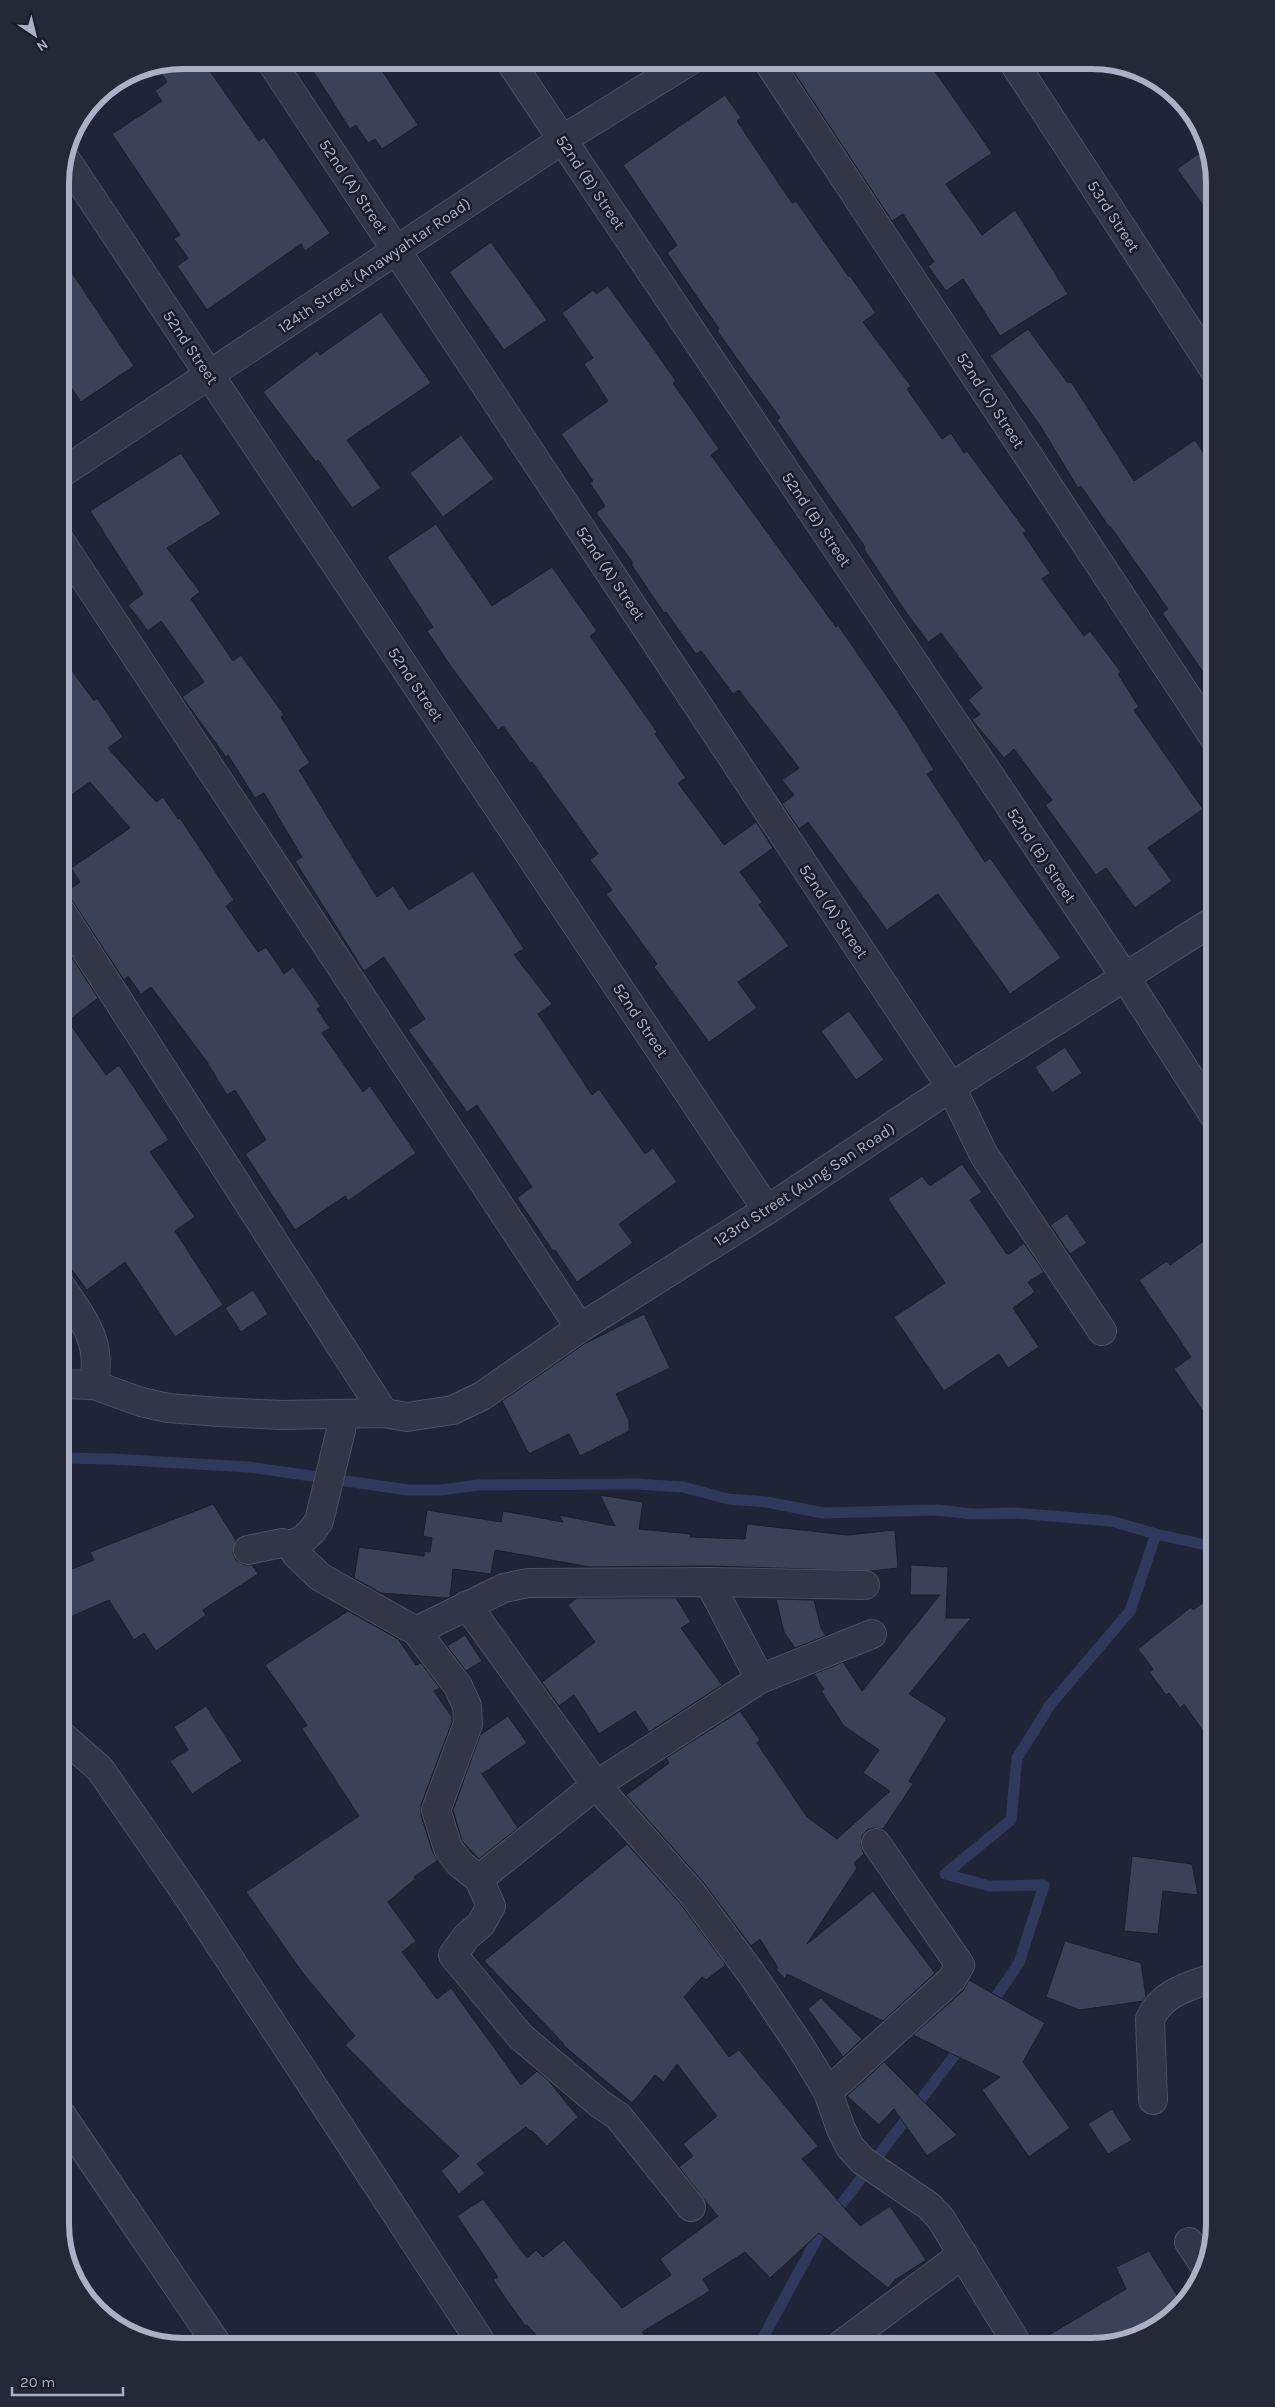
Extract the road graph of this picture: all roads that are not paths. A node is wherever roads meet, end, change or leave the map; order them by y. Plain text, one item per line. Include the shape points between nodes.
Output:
1 (276, 69) edge
2 (515, 69) edge
3 (676, 69) edge
4 (773, 69) edge
5 (1018, 69) edge
6 (562, 140) junction
7 (70, 166) edge
8 (396, 250) junction
9 (1206, 357) edge
10 (209, 375) junction
11 (69, 468) edge
12 (69, 555) edge
13 (1206, 725) edge
14 (69, 924) edge
15 (1206, 926) edge
16 (1124, 977) junction
17 (951, 1087) junction
18 (1206, 1103) edge
19 (767, 1210) junction
20 (69, 1299) edge
21 (580, 1328) junction
22 (1102, 1331) dead end
23 (69, 1384) edge
24 (94, 1385) junction
25 (384, 1413) junction
26 (342, 1422) junction
27 (291, 1545) junction
28 (248, 1550) dead end
29 (709, 1582) junction
30 (865, 1585) dead end
31 (467, 1605) junction
32 (416, 1632) junction
33 (872, 1634) dead end
34 (760, 1680) junction
35 (69, 1742) edge
36 (596, 1785) junction
37 (876, 1843) dead end
38 (479, 1879) junction
39 (1206, 1980) edge
40 (828, 2092) junction
41 (1153, 2100) dead end
42 (69, 2126) edge
43 (691, 2207) dead end
44 (963, 2254) junction
45 (213, 2338) edge
46 (478, 2338) edge
47 (850, 2338) edge
48 (1014, 2338) edge

1 - 8 street, 52nd (A) Street
2 - 6 street, 52nd (B) Street
3 - 6 street, 124th Street (Anawyahtar Road)
4 - 13 street, 52nd (C) Street
5 - 9 street, 53rd Street
6 - 8 street, 124th Street (Anawyahtar Road)
6 - 16 street, 52nd (B) Street
7 - 10 street, 52nd Street
8 - 10 street, 124th Street (Anawyahtar Road)
8 - 17 street, 52nd (A) Street
10 - 11 street, 124th Street (Anawyahtar Road)
10 - 19 street, 52nd Street
12 - 21 street
14 - 25 street
15 - 16 street, 123rd Street (Aung San Road)
16 - 17 street, 123rd Street (Aung San Road)
16 - 18 street, 52nd (B) Street
17 - 19 street, 123rd Street (Aung San Road)
17 - 22 street, 52nd (A) Street via 984,1155
19 - 21 street, 123rd Street (Aung San Road)
20 - 24 street via 87,1326 95,1348
21 - 25 street, 123rd Street (Aung San Road) via 482,1396 453,1410 407,1417
23 - 24 street, 123rd Street (Aung San Road)
24 - 26 street, 123rd Street (Aung San Road) via 168,1408
25 - 26 street, 123rd Street (Aung San Road)
26 - 27 street via 319,1521 302,1540
27 - 28 street via 282,1542
27 - 32 street via 320,1577
29 - 30 street
29 - 31 street via 528,1583 504,1588
29 - 34 street
31 - 32 street
31 - 36 street
32 - 38 street via 458,1686 467,1706 468,1724 436,1810 448,1848 460,1864
33 - 34 street
34 - 36 street
35 - 46 street via 100,1769 168,1866
36 - 38 street
36 - 40 street via 691,1892 751,1973
37 - 40 street via 960,1964 952,1979
38 - 43 street via 491,1906 484,1920 453,1955 520,2036 618,2116
39 - 41 street via 1177,1990 1163,2000 1150,2019
40 - 44 street via 847,2141 864,2161 929,2206
42 - 45 street
44 - 47 street
44 - 48 street

